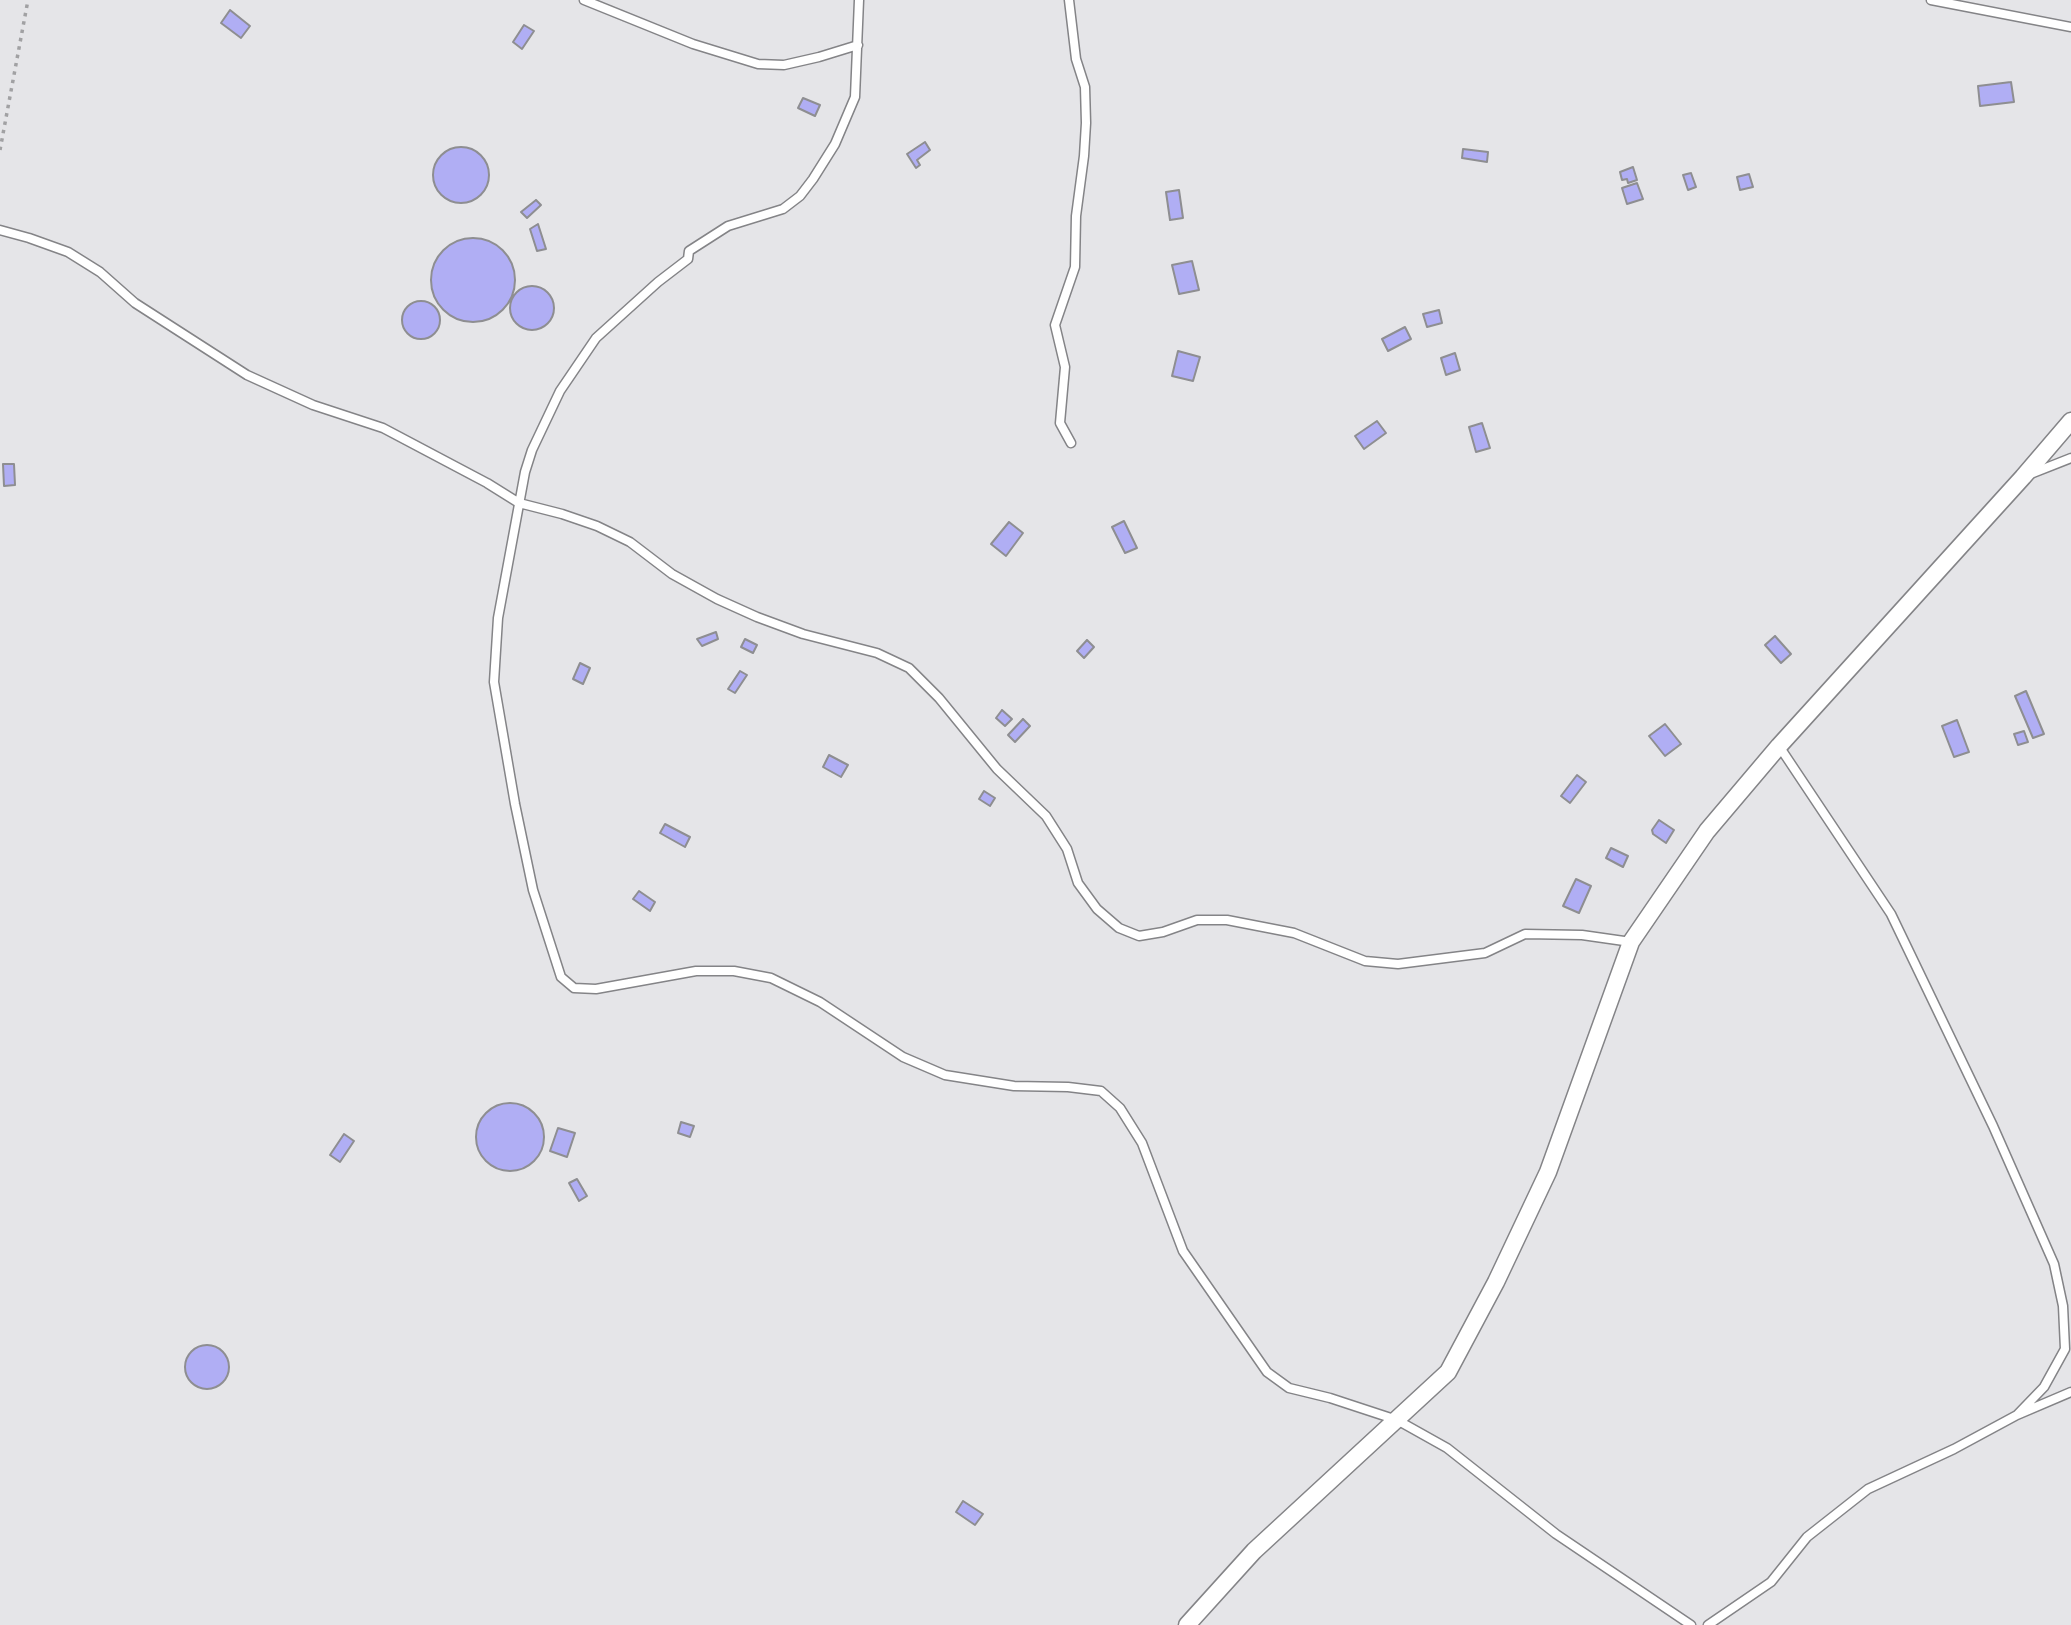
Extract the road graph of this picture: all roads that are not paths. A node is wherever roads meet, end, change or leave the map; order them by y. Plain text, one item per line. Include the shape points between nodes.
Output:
1 (584, 0) edge
2 (859, 0) edge
3 (1069, 0) edge
4 (1931, 0) edge
5 (2071, 27) edge
6 (858, 45) junction
7 (0, 230) edge
8 (2071, 421) edge
9 (1071, 443) dead end
10 (2071, 457) edge
11 (2023, 477) junction
12 (519, 503) junction
13 (1779, 746) junction
14 (1631, 942) junction
15 (2071, 1392) edge
16 (2017, 1415) junction
17 (1397, 1420) junction
18 (1187, 1625) edge
19 (1691, 1625) edge
20 (1708, 1625) edge

1 - 6 lane via 693,44 758,64 784,65
2 - 6 lane
3 - 9 lane via 1086,123 1075,267 1055,325 1065,367 1060,423
4 - 5 lane
6 - 12 lane via 855,97 835,144 800,196 783,209 728,226 689,251 688,259 596,338 561,391 532,450
7 - 12 lane via 68,252 135,303 247,374 313,405 383,428
8 - 11 street
10 - 11 lane
11 - 13 street
12 - 14 lane via 597,526 630,542 672,574 757,617 803,635 877,653 909,668 997,769 1046,816 1068,849 1078,883 1097,909 1119,928 1139,936 1197,920 1227,920 1294,933 1365,961 1398,964 1485,953 1525,934
12 - 17 lane via 498,618 494,682 533,890 561,976 575,988 596,989 696,971 734,971 771,978 820,1002 903,1057 945,1075 1014,1086 1101,1091 1120,1108 1142,1143 1183,1251 1267,1372 1289,1388
13 - 14 street via 1707,831
13 - 16 lane via 1891,914 2054,1264 2063,1306 2065,1349 2044,1387
14 - 17 street via 1548,1172 1496,1282 1448,1372
15 - 16 lane
16 - 20 lane via 1868,1489 1807,1537 1771,1582
17 - 18 street via 1254,1551
17 - 19 lane via 1447,1448 1556,1534

